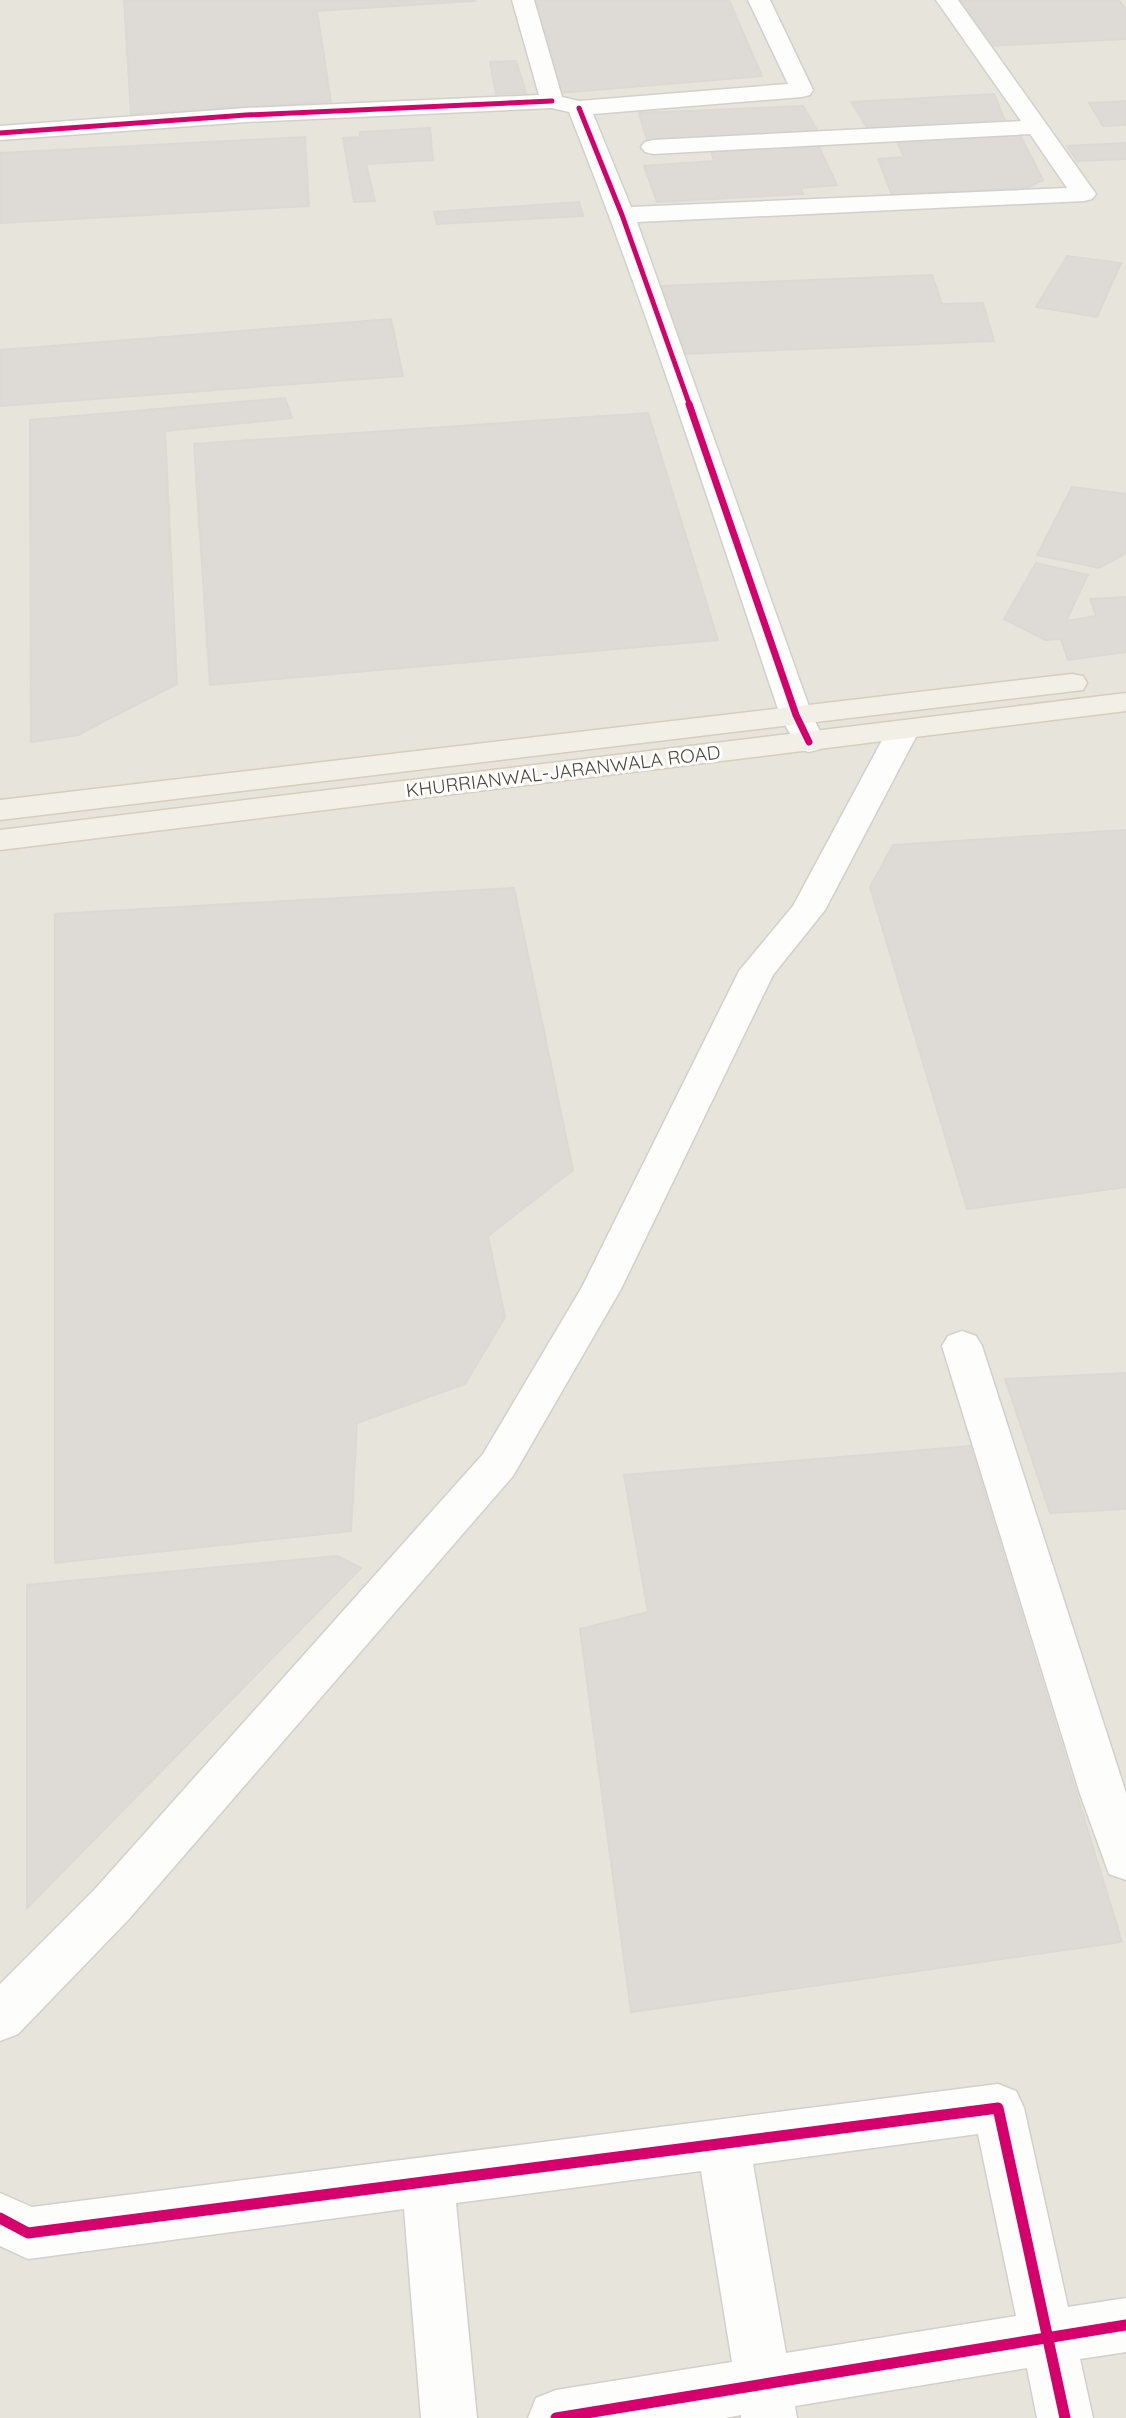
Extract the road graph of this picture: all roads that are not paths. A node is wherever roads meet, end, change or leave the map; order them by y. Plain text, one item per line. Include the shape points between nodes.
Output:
1 (523, 0) edge
2 (759, 0) edge
3 (947, 0) edge
4 (552, 101) junction
5 (579, 108) junction
6 (1036, 127) junction
7 (0, 133) edge
8 (653, 147) dead end
9 (622, 215) junction
10 (1126, 677) edge
11 (1126, 702) edge
12 (803, 729) junction
13 (903, 731) junction
14 (0, 810) edge
15 (0, 840) edge
16 (962, 1346) dead end
17 (1126, 1859) edge
18 (0, 2018) edge
19 (723, 2143) junction
20 (428, 2181) junction
21 (0, 2218) edge
22 (1126, 2325) edge
23 (1048, 2338) junction
24 (766, 2401) edge
25 (449, 2418) edge
26 (556, 2418) edge
27 (1065, 2418) edge

1 - 4 street
2 - 5 street via 802,90
3 - 6 street
4 - 5 street
4 - 7 street via 246,115
5 - 9 street
6 - 8 street
6 - 9 street via 1084,194
9 - 12 street
10 - 12 main road, KHURRIANWAL-JARANWALA ROAD
11 - 13 main road, KHURRIANWAL-JARANWALA ROAD
12 - 13 main road, KHURRIANWAL-JARANWALA ROAD
12 - 14 main road, KHURRIANWAL-JARANWALA ROAD
12 - 15 main road, KHURRIANWAL-JARANWALA ROAD
13 - 18 street via 808,909 757,971 601,1289 498,1465 112,1904
16 - 17 street
19 - 20 street
19 - 23 street via 998,2108
19 - 24 street
20 - 21 street via 28,2233
20 - 25 street
22 - 23 street
23 - 24 street
23 - 27 street
24 - 26 street

